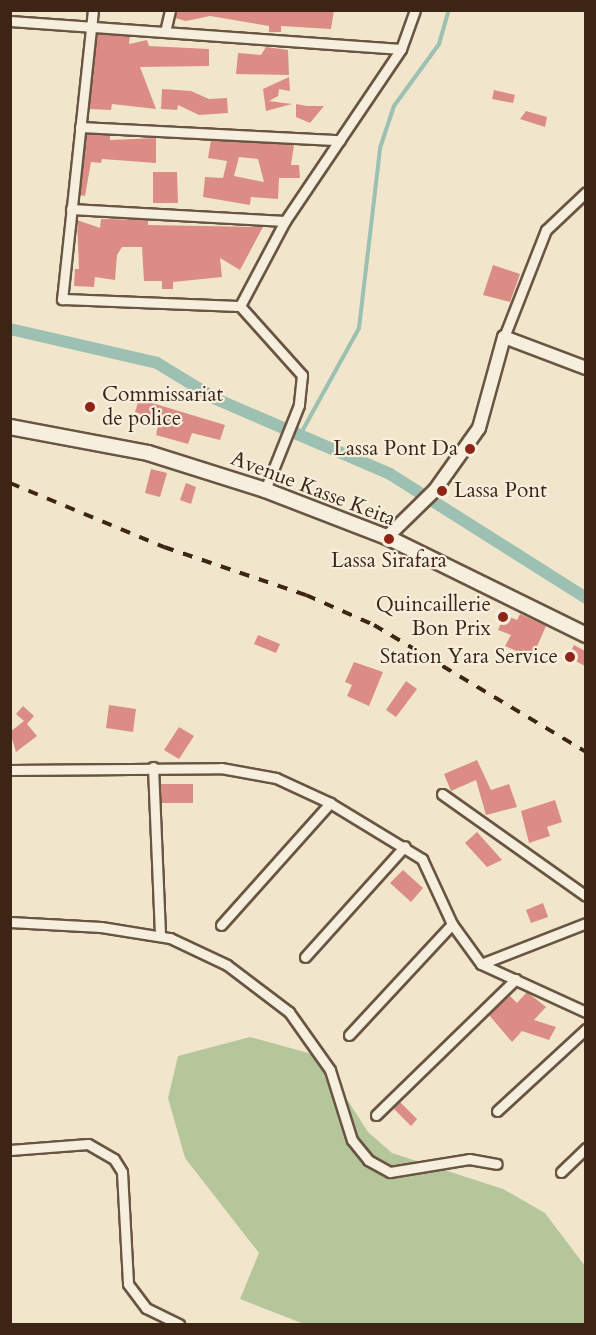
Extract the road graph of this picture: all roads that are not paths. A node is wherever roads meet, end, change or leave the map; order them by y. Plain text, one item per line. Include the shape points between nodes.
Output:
1 (93, 10) edge
2 (170, 10) edge
3 (415, 10) edge
4 (10, 21) edge
5 (91, 27) junction
6 (165, 32) junction
7 (401, 49) junction
8 (80, 127) junction
9 (340, 140) junction
10 (585, 192) edge
11 (71, 209) junction
12 (285, 221) junction
13 (240, 306) junction
14 (504, 337) junction
15 (585, 368) edge
16 (10, 428) edge
17 (265, 490) junction
18 (387, 537) junction
19 (585, 634) edge
20 (153, 767) junction
21 (10, 770) edge
22 (442, 794) dead end
23 (330, 803) junction
24 (405, 846) junction
25 (585, 896) edge
26 (10, 922) edge
27 (585, 923) edge
28 (452, 924) junction
29 (221, 925) dead end
30 (160, 936) junction
31 (305, 957) dead end
32 (481, 964) junction
33 (516, 979) junction
34 (585, 1011) edge
35 (585, 1029) edge
36 (349, 1035) dead end
37 (497, 1111) dead end
38 (376, 1115) dead end
39 (585, 1148) edge
40 (10, 1150) edge
41 (497, 1164) dead end
42 (561, 1172) dead end
43 (178, 1324) edge

1 - 5 street
2 - 6 street
3 - 7 street
4 - 5 street
5 - 6 street
5 - 8 street
6 - 7 street
7 - 9 street
8 - 9 street
8 - 11 street
9 - 12 street
10 - 14 street via 546,230
11 - 12 street
11 - 13 street via 62,299
12 - 13 street
13 - 17 street via 302,375 299,405
14 - 15 street
14 - 18 street via 479,429 435,490
16 - 17 main road, Avenue Kasse Keita via 148,453
17 - 18 main road, Avenue Kasse Keita
18 - 19 main road, Avenue Kasse Keita
20 - 21 street via 27,774
20 - 23 street via 220,768 276,778
20 - 30 street
22 - 25 street
23 - 24 street
23 - 29 street
24 - 28 street via 422,859
24 - 31 street
26 - 30 street
27 - 32 street
28 - 32 street
28 - 36 street
30 - 41 street via 227,965 289,1012 330,1070 352,1140 369,1160 390,1172 469,1159
32 - 33 street
33 - 34 street
33 - 38 street
35 - 37 street
39 - 42 street
40 - 43 street via 88,1144 114,1159 122,1172 128,1284 146,1308

